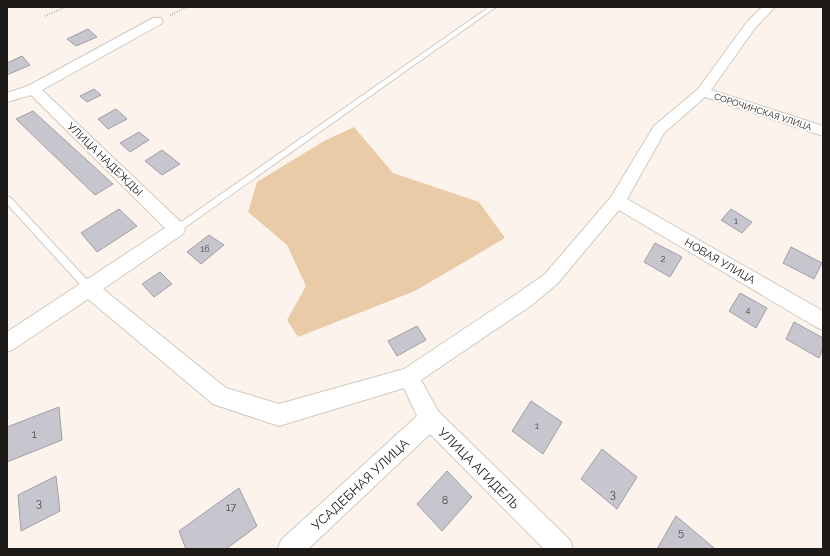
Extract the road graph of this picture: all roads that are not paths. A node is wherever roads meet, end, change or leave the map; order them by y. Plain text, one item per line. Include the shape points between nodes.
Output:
1 (493, 7) edge
2 (769, 7) edge
3 (157, 21) road end
4 (33, 89) junction
5 (702, 92) junction
6 (7, 98) edge
7 (823, 131) edge
8 (7, 199) edge
9 (617, 201) junction
10 (177, 229) junction
11 (89, 288) junction
12 (823, 321) edge
13 (7, 343) edge
14 (408, 377) junction
15 (430, 419) junction
16 (290, 549) edge
17 (561, 549) edge

1 - 10 lane
2 - 5 street via 751,25
3 - 4 street
4 - 6 street
4 - 10 street, УЛИЦА НАДЕЖДЫ
5 - 7 street, СОРОЧИНСКАЯ УЛИЦА
5 - 9 street via 660,130
8 - 11 lane
9 - 12 street, НОВАЯ УЛИЦА
9 - 14 street via 551,279
10 - 11 street
11 - 13 street
11 - 14 street via 220,397 279,415
14 - 15 street, УЛИЦА АГИДЕЛЬ
15 - 16 street, УСАДЕБНАЯ УЛИЦА
15 - 17 street, УЛИЦА АГИДЕЛЬ

